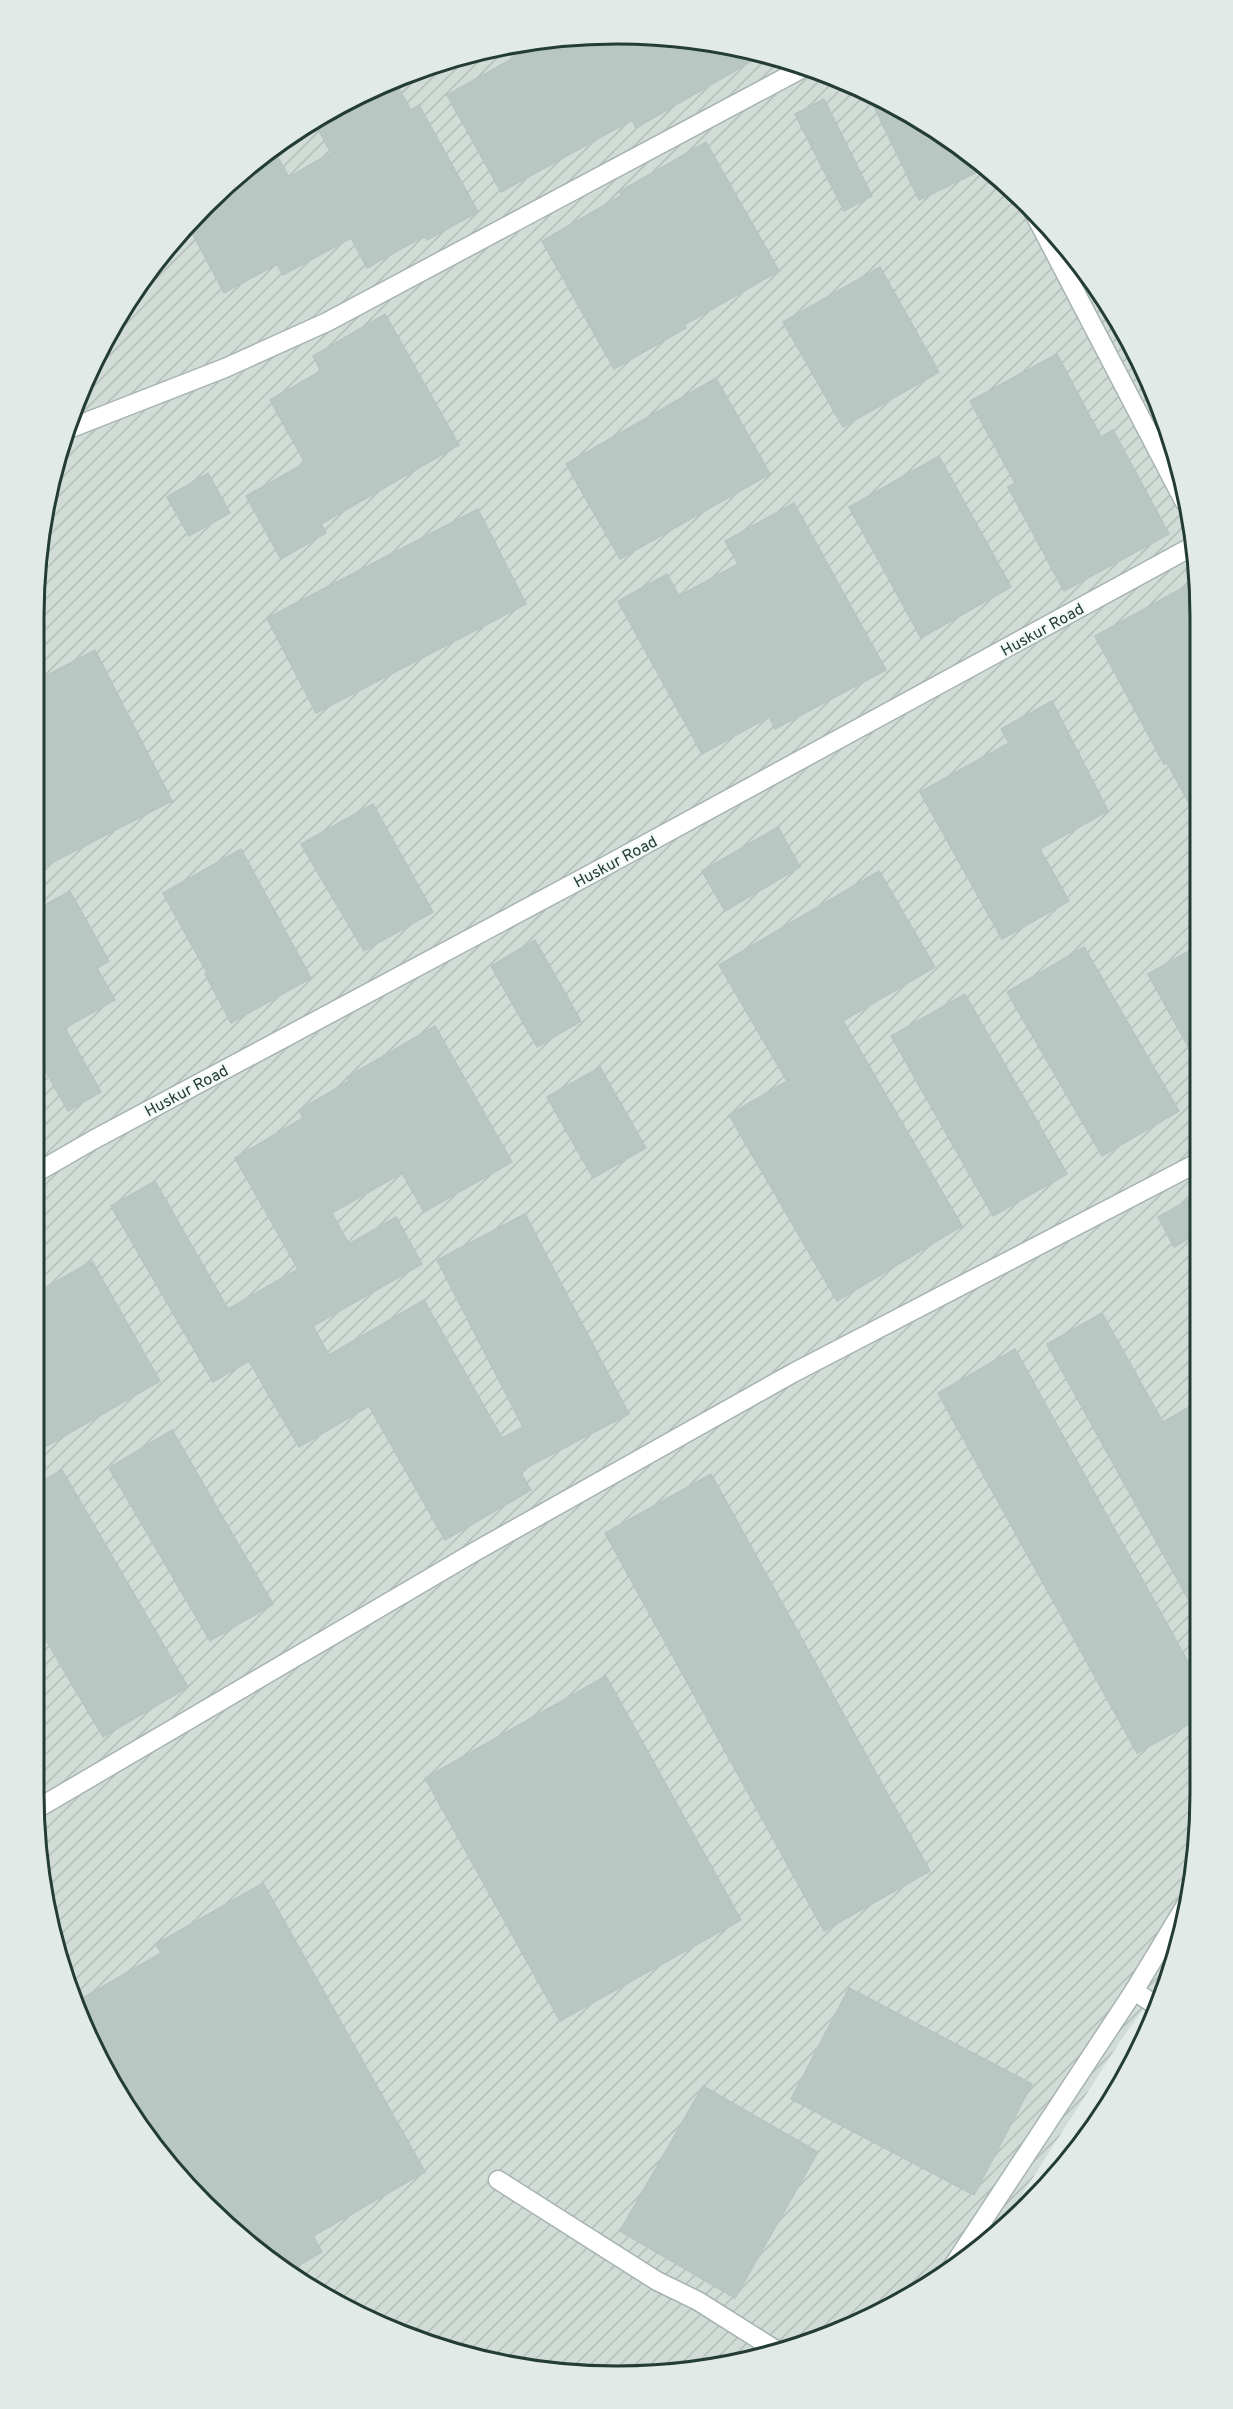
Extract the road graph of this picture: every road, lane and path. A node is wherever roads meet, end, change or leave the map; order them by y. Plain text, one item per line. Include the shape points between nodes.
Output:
1 (795, 72) edge
2 (1048, 241) edge
3 (76, 426) edge
4 (1172, 478) edge
5 (1186, 550) edge
6 (1190, 1167) edge
7 (44, 1168) edge
8 (44, 1805) edge
9 (1173, 1926) edge
10 (1134, 1991) junction
11 (1150, 2001) edge
12 (498, 2180) dead end
13 (966, 2246) edge
14 (768, 2345) edge

1 - 3 street via 327,322 225,368
2 - 4 street
5 - 7 street, Huskur Road
6 - 8 street via 793,1373 476,1551
9 - 10 street
10 - 11 street
10 - 13 street
12 - 14 street via 657,2281 698,2301

